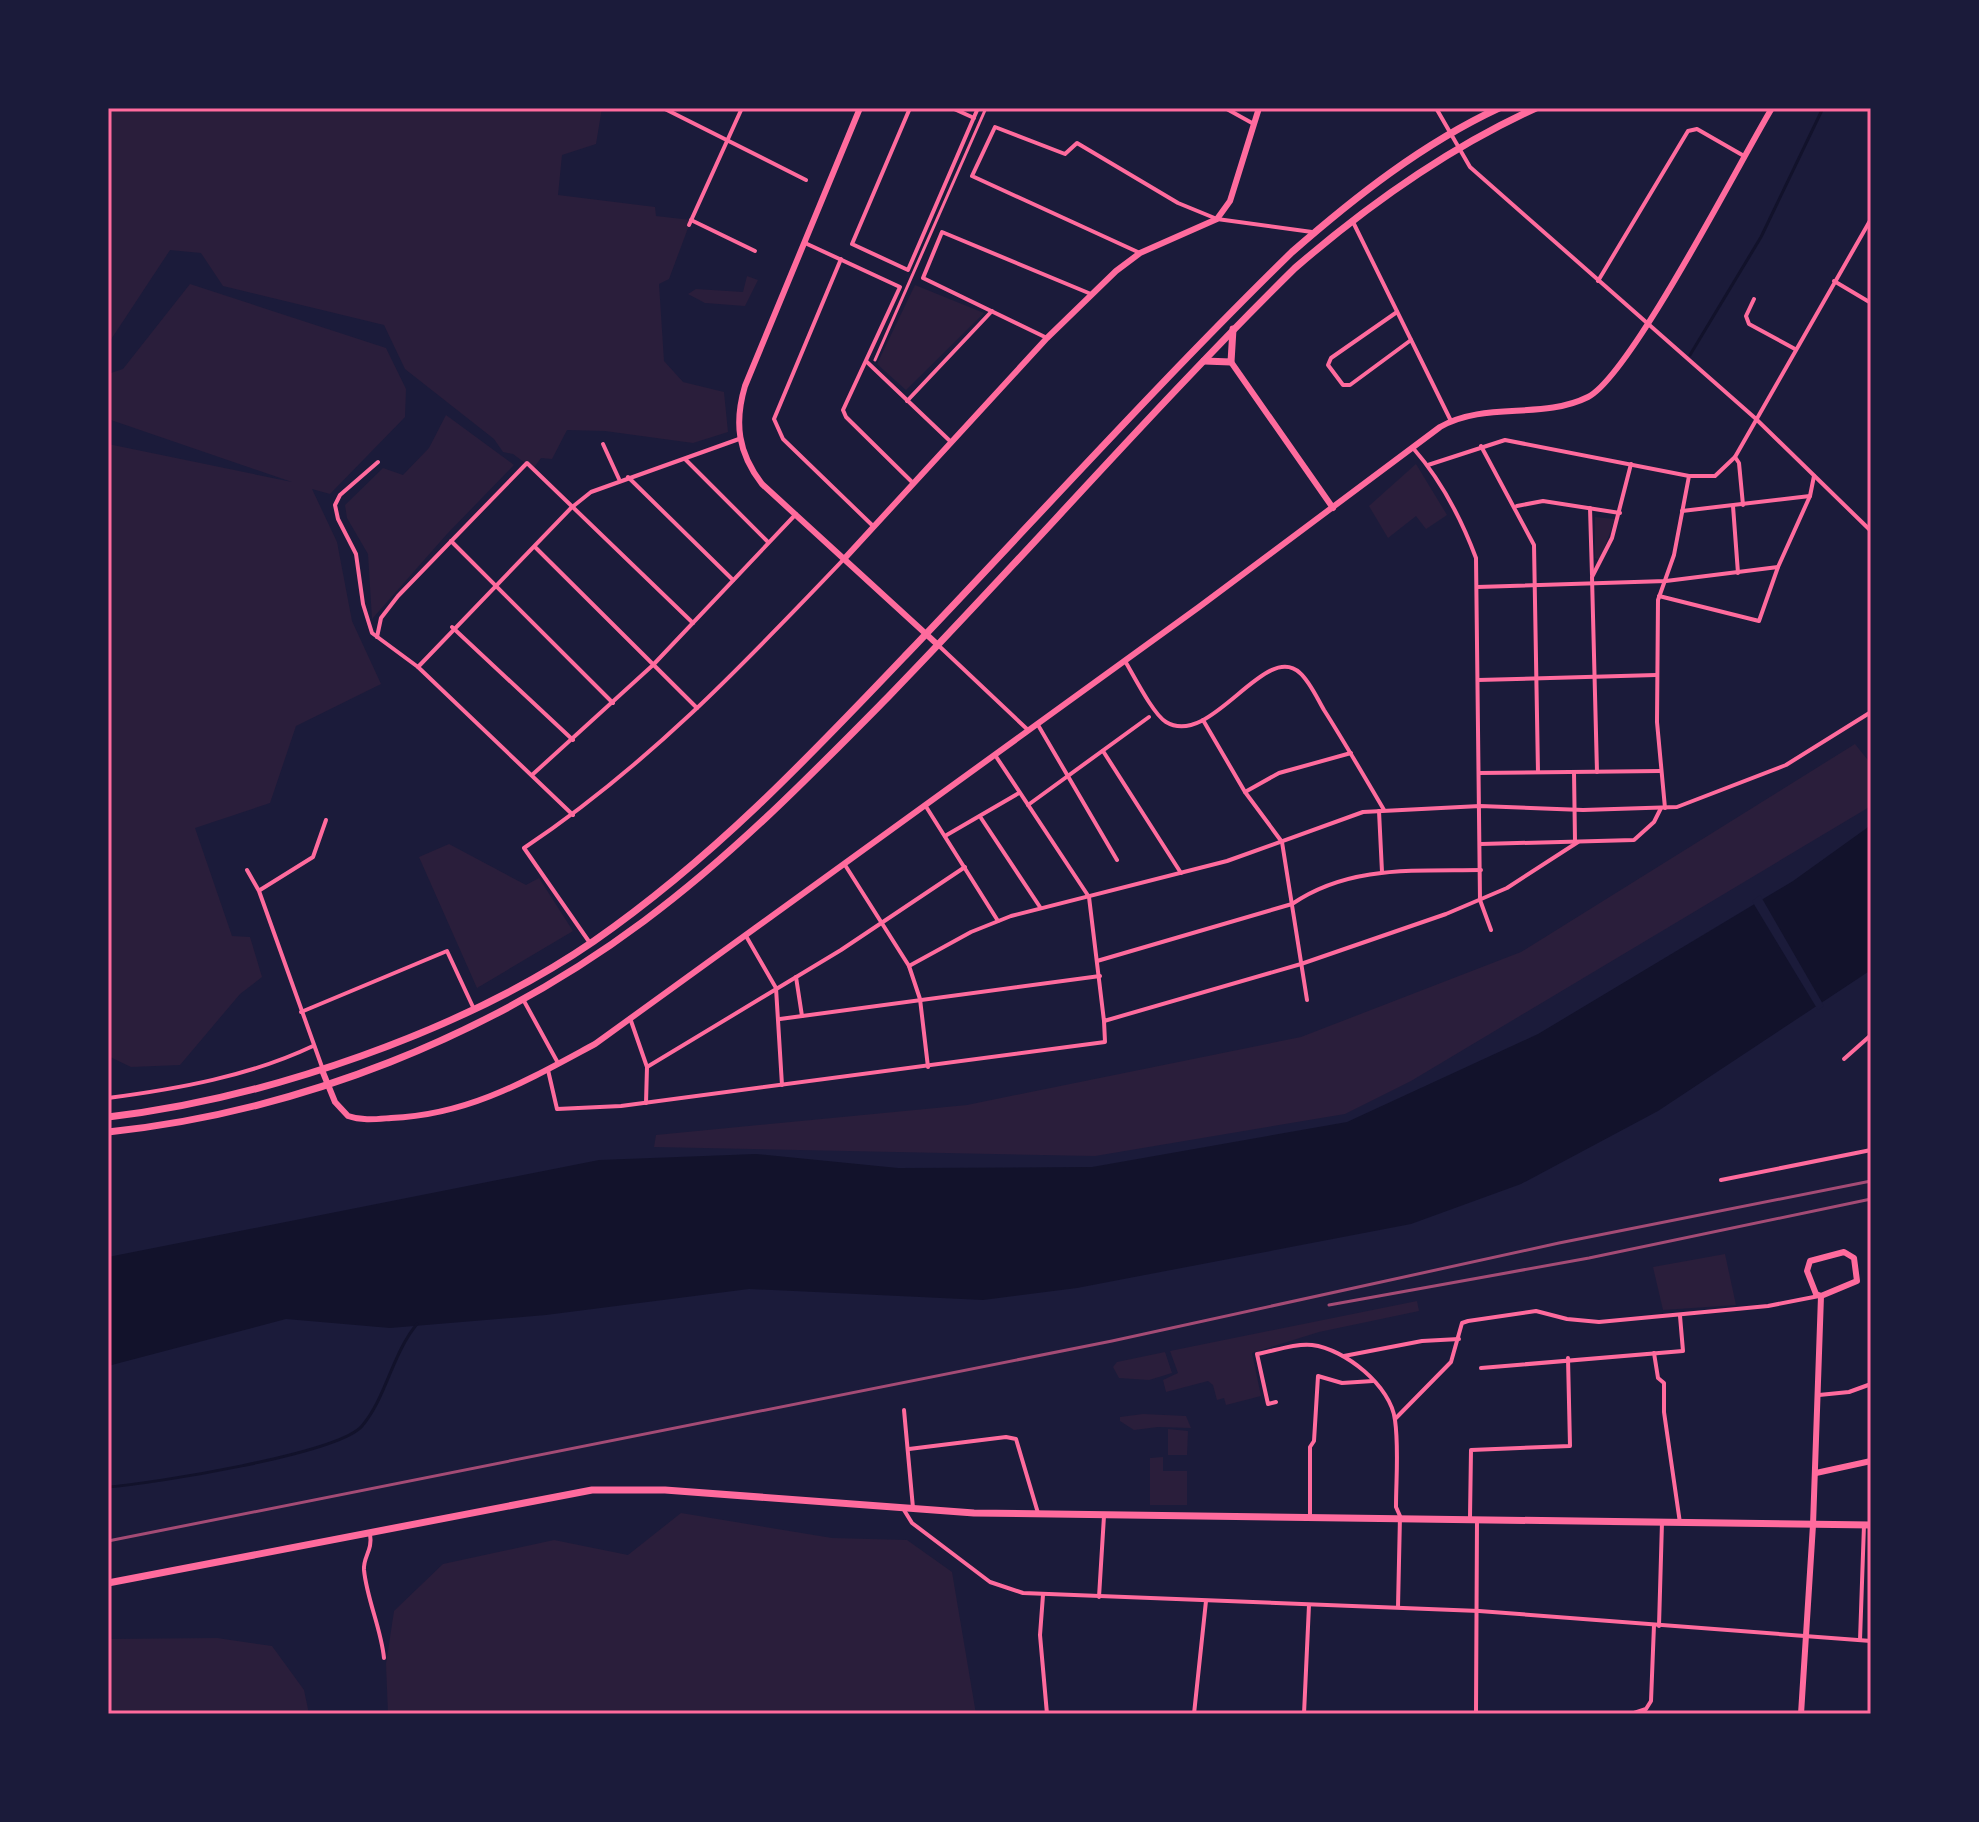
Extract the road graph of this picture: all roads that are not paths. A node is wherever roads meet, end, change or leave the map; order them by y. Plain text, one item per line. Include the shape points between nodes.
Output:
1 (663, 108) edge
2 (742, 108) edge
3 (860, 108) edge
4 (910, 108) edge
5 (952, 108) edge
6 (978, 108) edge
7 (986, 108) edge
8 (1225, 108) edge
9 (1259, 108) edge
10 (1436, 108) edge
11 (1499, 108) edge
12 (1536, 108) edge
13 (1772, 108) edge
14 (974, 118) junction
15 (1252, 123) junction
16 (1450, 134) junction
17 (729, 138) junction
18 (1458, 149) junction
19 (1744, 156) junction
20 (806, 180) dead end
21 (1217, 219) junction
22 (1871, 219) edge
23 (1352, 220) junction
24 (1315, 232) junction
25 (804, 242) junction
26 (755, 251) dead end
27 (1140, 253) junction
28 (841, 259) junction
29 (1598, 281) junction
30 (1834, 281) junction
31 (1091, 294) junction
32 (1754, 299) dead end
33 (1871, 303) edge
34 (992, 311) junction
35 (1397, 312) junction
36 (1646, 325) junction
37 (1233, 329) junction
38 (1047, 338) junction
39 (1411, 340) junction
40 (1795, 349) junction
41 (875, 360) dead end
42 (1204, 361) junction
43 (867, 362) junction
44 (1231, 362) junction
45 (907, 401) junction
46 (1755, 418) junction
47 (1451, 421) junction
48 (739, 439) junction
49 (950, 441) junction
50 (603, 444) dead end
51 (1481, 446) junction
52 (1413, 448) junction
53 (1735, 457) junction
54 (685, 459) junction
55 (378, 462) dead end
56 (1631, 464) junction
57 (1428, 465) junction
58 (1689, 476) junction
59 (1814, 476) junction
60 (628, 477) junction
61 (619, 479) junction
62 (912, 482) junction
63 (1810, 496) junction
64 (1743, 505) junction
65 (1733, 506) junction
66 (1516, 507) junction
67 (571, 508) junction
68 (1333, 508) junction
69 (1590, 508) junction
70 (1682, 511) junction
71 (1620, 513) junction
72 (796, 514) junction
73 (872, 525) junction
74 (1871, 529) edge
75 (450, 540) junction
76 (768, 543) junction
77 (535, 547) junction
78 (845, 558) junction
79 (1778, 567) junction
80 (1738, 573) junction
81 (733, 580) junction
82 (1592, 580) junction
83 (1666, 581) junction
84 (1535, 584) junction
85 (496, 587) junction
86 (1477, 587) junction
87 (1659, 596) junction
88 (693, 623) junction
89 (452, 627) junction
90 (926, 634) junction
91 (377, 639) junction
92 (938, 645) junction
93 (1125, 660) junction
94 (653, 665) junction
95 (418, 667) junction
96 (1656, 675) junction
97 (1595, 676) junction
98 (1536, 678) junction
99 (1478, 680) junction
100 (613, 703) junction
101 (697, 708) junction
102 (1871, 712) edge
103 (1149, 717) dead end
104 (1203, 720) junction
105 (1037, 723) junction
106 (1028, 730) junction
107 (573, 740) junction
108 (1103, 751) junction
109 (1351, 753) junction
110 (995, 755) junction
111 (1662, 771) junction
112 (1538, 772) junction
113 (1574, 772) junction
114 (1597, 772) junction
115 (1479, 773) junction
116 (532, 775) junction
117 (1069, 776) junction
118 (1245, 792) junction
119 (1020, 793) junction
120 (925, 805) junction
121 (1028, 805) junction
122 (1480, 806) junction
123 (1663, 808) junction
124 (1575, 809) junction
125 (1382, 811) junction
126 (573, 815) junction
127 (981, 818) junction
128 (326, 820) dead end
129 (945, 836) junction
130 (1282, 842) junction
131 (1577, 842) junction
132 (1481, 844) junction
133 (1117, 860) dead end
134 (844, 863) junction
135 (965, 867) junction
136 (247, 870) dead end
137 (1481, 870) junction
138 (1382, 872) junction
139 (1182, 874) junction
140 (259, 891) junction
141 (1089, 897) junction
142 (1480, 900) junction
143 (1292, 904) junction
144 (1040, 907) junction
145 (998, 921) junction
146 (879, 922) junction
147 (1491, 930) dead end
148 (745, 935) junction
149 (590, 943) junction
150 (1097, 961) junction
151 (1301, 964) junction
152 (909, 966) junction
153 (1100, 976) junction
154 (796, 977) junction
155 (776, 988) junction
156 (523, 998) junction
157 (920, 999) junction
158 (1307, 1000) dead end
159 (473, 1007) junction
160 (301, 1012) junction
161 (802, 1016) junction
162 (630, 1018) junction
163 (780, 1019) junction
164 (1104, 1021) junction
165 (1871, 1035) edge
166 (313, 1046) junction
167 (1844, 1059) dead end
168 (558, 1063) junction
169 (647, 1067) junction
170 (928, 1067) junction
171 (548, 1068) junction
172 (322, 1070) junction
173 (328, 1084) junction
174 (782, 1085) junction
175 (108, 1098) edge
176 (646, 1103) junction
177 (108, 1117) edge
178 (108, 1132) edge
179 (1871, 1150) edge
180 (1721, 1180) dead end
181 (1821, 1296) junction
182 (1680, 1315) junction
183 (1459, 1339) junction
184 (1654, 1353) junction
185 (1344, 1356) junction
186 (1568, 1358) junction
187 (1481, 1368) dead end
188 (1373, 1381) junction
189 (1871, 1384) edge
190 (1819, 1395) junction
191 (1276, 1402) dead end
192 (904, 1410) dead end
193 (1395, 1419) junction
194 (909, 1449) junction
195 (1871, 1461) edge
196 (1816, 1473) junction
197 (908, 1510) junction
198 (1038, 1514) junction
199 (1104, 1514) junction
200 (1310, 1516) junction
201 (1400, 1516) junction
202 (1474, 1518) junction
203 (1662, 1522) junction
204 (1680, 1523) junction
205 (1813, 1525) junction
206 (1868, 1525) edge
207 (370, 1534) junction
208 (108, 1583) edge
209 (1043, 1595) junction
210 (1099, 1597) junction
211 (1206, 1601) junction
212 (1309, 1605) junction
213 (1398, 1609) junction
214 (1479, 1611) junction
215 (1656, 1626) junction
216 (1807, 1636) junction
217 (1860, 1640) junction
218 (1871, 1641) edge
219 (384, 1658) dead end
220 (1047, 1714) edge
221 (1194, 1714) edge
222 (1304, 1714) edge
223 (1476, 1714) edge
224 (1631, 1714) edge
225 (1801, 1714) edge

1 - 17 street
2 - 17 street
3 - 25 street
4 - 14 street via 852,244 908,270
5 - 14 street
6 - 14 street
7 - 41 street
8 - 15 street
9 - 15 street
10 - 16 street
11 - 16 main road
12 - 18 main road
13 - 19 street
15 - 21 street via 1230,201
16 - 18 street
16 - 24 main road via 1363,192
17 - 20 street
17 - 26 street via 690,222
18 - 23 main road
18 - 29 street via 1470,167
19 - 29 street via 1697,129 1688,131
19 - 36 street
21 - 24 street
21 - 27 street
21 - 27 street via 1178,203 1077,143 1065,154 995,127 972,176
22 - 30 street
23 - 35 street
23 - 37 main road
24 - 90 main road
25 - 28 street
25 - 48 street via 745,386
27 - 31 street
28 - 43 street via 900,287
28 - 73 street via 774,419 783,439
29 - 36 street
30 - 33 street
30 - 40 street
31 - 34 street via 942,232 923,278
31 - 38 street
32 - 40 street via 1746,316 1749,324
34 - 38 street
34 - 45 street
35 - 39 street
35 - 39 street via 1328,365 1343,385 1350,385
36 - 46 street
36 - 47 street via 1616,373 1584,399
37 - 42 main road
37 - 44 main road
38 - 49 street
39 - 47 street
40 - 46 street
42 - 44 main road
42 - 92 main road
43 - 45 street
43 - 62 street via 843,410
44 - 68 street
45 - 49 street
46 - 53 street
46 - 59 street
47 - 52 street
48 - 54 street
48 - 72 street via 755,475
49 - 62 street
50 - 61 street
51 - 56 street via 1505,440
51 - 57 street
51 - 66 street
52 - 57 street
52 - 68 street
53 - 58 street via 1715,476
53 - 64 street
54 - 60 street
54 - 76 street
55 - 91 street via 335,505 356,554 363,604
56 - 58 street
56 - 71 street
57 - 86 street via 1469,538
58 - 70 street
59 - 63 street
59 - 74 street
60 - 61 street
60 - 81 street
61 - 67 street
62 - 73 street
63 - 64 street
63 - 79 street
64 - 65 street
65 - 70 street
65 - 80 street
66 - 69 street via 1531,501
66 - 84 street via 1534,545
67 - 75 street via 527,463
67 - 77 street
67 - 88 street
68 - 93 street
69 - 71 street
69 - 82 street
70 - 83 street
71 - 82 street
72 - 76 street
72 - 78 street
73 - 78 street
75 - 85 street
75 - 91 street via 387,610
76 - 81 street
77 - 85 street
77 - 94 street
78 - 90 street
78 - 101 street
79 - 80 street
79 - 87 street via 1759,621
80 - 83 street
81 - 88 street
82 - 83 street
82 - 84 street
82 - 97 street
83 - 87 street
84 - 86 street
84 - 98 street
85 - 89 street
85 - 100 street
86 - 99 street
87 - 96 street
88 - 94 street
89 - 95 street
89 - 107 street
90 - 92 street
90 - 149 main road via 712,851
91 - 95 street
92 - 106 street
92 - 156 main road via 717,864 641,924
93 - 104 street via 1167,723 1186,727
93 - 105 street
94 - 100 street
94 - 101 street
95 - 116 street
96 - 97 street
96 - 111 street
97 - 98 street
97 - 114 street
98 - 99 street
98 - 112 street
99 - 115 street
100 - 107 street
101 - 126 street via 673,734
102 - 123 street via 1786,765
103 - 108 street
104 - 109 street via 1272,668 1293,669
104 - 118 street
105 - 106 street
105 - 117 street
106 - 110 street
107 - 116 street
108 - 117 street
108 - 139 street
109 - 118 street via 1279,773
109 - 125 street
110 - 119 street
110 - 120 street
111 - 114 street
111 - 123 street
112 - 113 street
112 - 115 street
113 - 114 street
113 - 124 street
115 - 122 street
116 - 126 street
117 - 121 street
117 - 133 street
118 - 130 street
119 - 121 street
119 - 127 street
120 - 129 street
120 - 134 street
121 - 141 street
122 - 124 street
122 - 125 street
122 - 132 street
123 - 124 street
123 - 131 street via 1634,840
124 - 131 street
125 - 130 street
125 - 138 street
126 - 149 street via 524,848
127 - 129 street
127 - 144 street
128 - 140 street via 313,857
129 - 135 street
130 - 139 street
130 - 143 street
131 - 132 street
131 - 142 street
132 - 137 street
134 - 146 street
134 - 148 street
135 - 145 street
135 - 146 street
136 - 140 street
137 - 138 street
137 - 142 street
138 - 143 street via 1317,887
139 - 141 street
140 - 160 street
141 - 144 street
141 - 150 street
142 - 147 street
142 - 151 street
143 - 150 street
143 - 151 street
144 - 145 street
145 - 152 street
146 - 152 street
146 - 154 street
148 - 155 street
148 - 162 street
149 - 159 main road
150 - 153 street
151 - 158 street
151 - 164 street
152 - 157 street
153 - 157 street
153 - 164 street
154 - 155 street
154 - 161 street
155 - 163 street
155 - 169 street
156 - 168 street
156 - 173 main road via 443,1039
157 - 161 street
157 - 170 street
159 - 160 street via 447,951
159 - 172 main road
160 - 166 street
161 - 163 street
162 - 168 street
162 - 169 street
163 - 174 street
164 - 170 street via 1105,1042
165 - 167 street
166 - 172 street
166 - 175 street via 274,1063
168 - 171 street
169 - 176 street
170 - 174 street
171 - 173 street via 457,1111 405,1118 348,1116
171 - 176 street via 557,1109
172 - 173 street
172 - 177 main road via 213,1100
173 - 178 main road via 183,1122
174 - 176 street
179 - 180 street
181 - 181 street via 1813,1291 1810,1261 1851,1253 1857,1281
181 - 182 street
181 - 190 street
182 - 183 street via 1587,1322 1544,1311 1516,1312 1462,1323
182 - 184 street via 1683,1351
183 - 185 street
183 - 193 street via 1447,1367
184 - 186 street
184 - 204 street via 1658,1378 1664,1383
185 - 188 street
185 - 191 street via 1308,1344 1257,1354 1268,1404
186 - 187 street
186 - 202 street via 1570,1446 1471,1450
188 - 193 street
188 - 200 street via 1342,1383 1318,1376
189 - 190 street
190 - 196 street
192 - 194 street
193 - 201 street
194 - 197 street
194 - 198 street via 1016,1439
195 - 196 street
196 - 205 street
197 - 198 main road
197 - 207 main road via 665,1490 592,1490
197 - 209 street via 912,1523 990,1582
198 - 199 main road
199 - 200 main road
199 - 210 street
200 - 201 main road
201 - 202 main road
201 - 213 street
202 - 203 main road
202 - 214 street
203 - 204 main road
203 - 215 street
204 - 205 main road
205 - 206 main road
205 - 216 street
206 - 217 street
207 - 208 main road
207 - 219 street via 372,1547 363,1569
209 - 210 street
209 - 220 street via 1040,1635
210 - 211 street
211 - 212 street
211 - 221 street
212 - 213 street
212 - 222 street
213 - 214 street
214 - 215 street
214 - 223 street
215 - 216 street
215 - 224 street via 1651,1701
216 - 217 street
216 - 225 street
217 - 218 street

